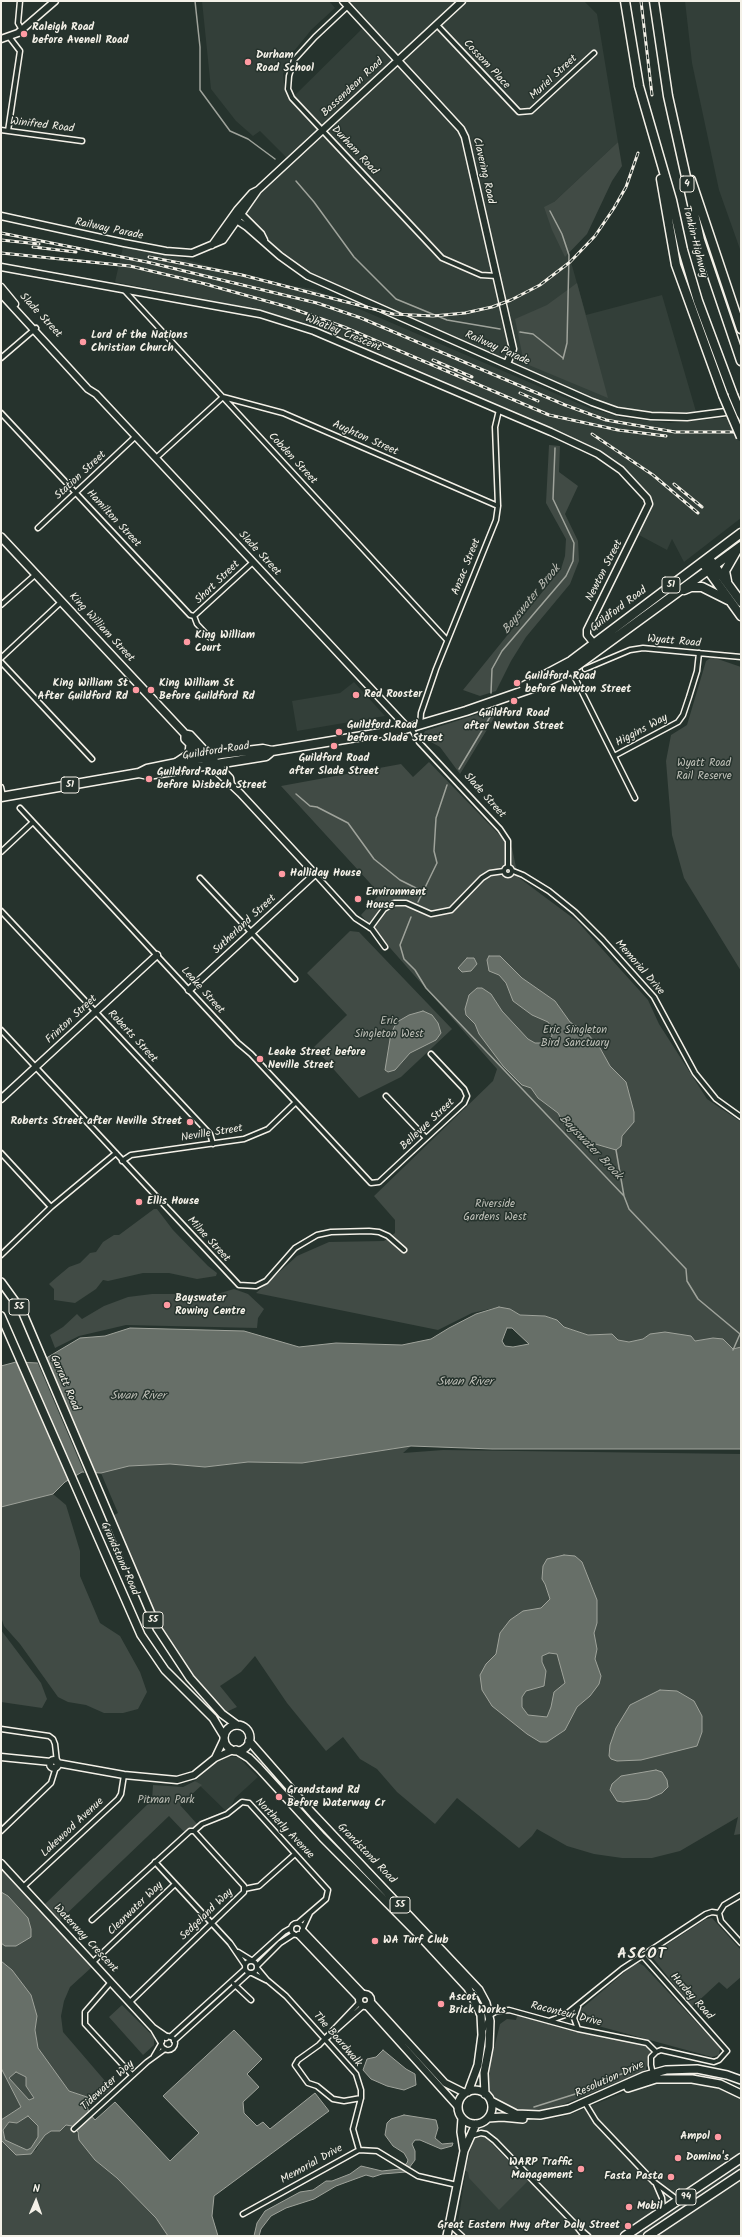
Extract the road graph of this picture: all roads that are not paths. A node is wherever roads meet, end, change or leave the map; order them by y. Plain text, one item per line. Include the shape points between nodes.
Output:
1 (20, 1) edge
2 (55, 1) edge
3 (343, 1) edge
4 (462, 1) edge
5 (625, 1) edge
6 (654, 1) edge
7 (348, 6) junction
8 (437, 25) junction
9 (22, 30) junction
10 (10, 38) junction
11 (1, 39) edge
12 (594, 53) dead end
13 (399, 60) junction
14 (525, 113) joint
15 (1, 130) edge
16 (8, 131) junction
17 (323, 131) junction
18 (675, 134) junction
19 (82, 140) dead end
20 (655, 142) junction
21 (239, 212) junction
22 (1, 216) edge
23 (235, 218) junction
24 (264, 240) junction
25 (1, 267) edge
26 (497, 276) junction
27 (1, 287) edge
28 (124, 289) junction
29 (1, 294) edge
30 (35, 329) junction
31 (741, 329) edge
32 (1, 358) edge
33 (741, 361) edge
34 (507, 364) junction
35 (223, 397) junction
36 (499, 410) junction
37 (741, 410) edge
38 (1, 413) edge
39 (741, 414) edge
40 (136, 436) junction
41 (741, 437) edge
42 (156, 458) junction
43 (77, 494) junction
44 (647, 498) joint
45 (498, 506) junction
46 (38, 528) dead end
47 (741, 534) edge
48 (1, 537) edge
49 (740, 547) edge
50 (705, 560) junction
51 (253, 562) junction
52 (711, 567) junction
53 (36, 574) junction
54 (729, 586) junction
55 (673, 594) junction
56 (61, 602) junction
57 (737, 602) edge
58 (1, 606) edge
59 (194, 616) junction
60 (741, 616) edge
61 (209, 637) dead end
62 (447, 640) junction
63 (594, 643) junction
64 (600, 650) junction
65 (699, 653) junction
66 (741, 657) edge
67 (1, 658) edge
68 (1, 662) edge
69 (569, 667) junction
70 (585, 668) dead end
71 (420, 726) junction
72 (408, 729) junction
73 (185, 734) junction
74 (190, 744) junction
75 (614, 756) junction
76 (92, 759) dead end
77 (209, 760) junction
78 (176, 763) junction
79 (139, 773) junction
80 (1, 787) edge
81 (2, 797) edge
82 (635, 798) dead end
83 (20, 808) dead end
84 (33, 822) junction
85 (1, 852) edge
86 (508, 867) junction
87 (504, 871) junction
88 (513, 871) junction
89 (315, 874) junction
90 (200, 878) dead end
91 (1, 910) edge
92 (370, 928) junction
93 (252, 933) junction
94 (385, 947) dead end
95 (157, 955) junction
96 (295, 979) dead end
97 (189, 990) junction
98 (96, 1012) junction
99 (1, 1030) edge
100 (431, 1054) dead end
101 (35, 1067) junction
102 (386, 1096) dead end
103 (1, 1099) edge
104 (295, 1103) junction
105 (741, 1117) edge
106 (426, 1138) junction
107 (213, 1144) junction
108 (1, 1153) edge
109 (116, 1153) junction
110 (122, 1161) junction
111 (374, 1184) joint
112 (51, 1208) junction
113 (404, 1250) dead end
114 (1, 1255) edge
115 (1, 1282) edge
116 (1, 1316) edge
117 (99, 1496) joint
118 (237, 1725) junction
119 (1, 1728) edge
120 (224, 1738) junction
121 (249, 1741) junction
122 (234, 1750) junction
123 (1, 1757) edge
124 (215, 1758) junction
125 (54, 1764) junction
126 (124, 1775) junction
127 (194, 1830) junction
128 (1, 1831) edge
129 (295, 1854) junction
130 (155, 1862) junction
131 (1, 1863) edge
132 (175, 1884) junction
133 (23, 1887) junction
134 (244, 1889) junction
135 (741, 1895) edge
136 (310, 1913) junction
137 (719, 1913) junction
138 (92, 1920) dead end
139 (298, 1923) junction
140 (211, 1924) junction
141 (291, 1928) junction
142 (300, 1932) junction
143 (741, 1943) edge
144 (237, 1952) junction
145 (642, 1955) junction
146 (252, 1960) junction
147 (93, 1962) junction
148 (245, 1967) junction
149 (257, 1967) junction
150 (250, 1973) junction
151 (231, 1980) junction
152 (266, 1980) junction
153 (111, 1982) junction
154 (235, 1985) junction
155 (216, 1994) junction
156 (220, 1999) junction
157 (251, 2000) dead end
158 (130, 2002) junction
159 (364, 2002) junction
160 (578, 2006) junction
161 (200, 2009) junction
162 (205, 2014) junction
163 (490, 2015) junction
164 (549, 2021) junction
165 (578, 2029) junction
166 (482, 2035) junction
167 (325, 2039) junction
168 (165, 2040) junction
169 (174, 2041) junction
170 (165, 2049) junction
171 (656, 2052) junction
172 (154, 2056) junction
173 (132, 2075) junction
174 (654, 2076) junction
175 (741, 2080) edge
176 (466, 2093) junction
177 (485, 2094) junction
178 (741, 2094) edge
179 (361, 2098) junction
180 (490, 2101) junction
181 (586, 2105) junction
182 (458, 2107) junction
183 (462, 2118) junction
184 (488, 2118) junction
185 (476, 2124) junction
186 (74, 2129) dead end
187 (471, 2136) junction
188 (359, 2150) junction
189 (464, 2151) junction
190 (741, 2158) edge
191 (741, 2174) edge
192 (654, 2182) junction
193 (458, 2185) junction
194 (680, 2200) junction
195 (662, 2212) junction
196 (243, 2214) dead end
197 (450, 2226) junction
198 (580, 2230) junction
199 (447, 2236) edge
200 (462, 2236) edge
201 (584, 2236) edge
202 (588, 2236) edge
203 (625, 2236) edge
204 (648, 2236) edge

1 - 9 street via 18,23
2 - 9 street
3 - 7 street, Clavering Road
4 - 8 street, Bassendean Road
5 - 20 highway, Tonkin Highway / 4 via 639,86
6 - 18 highway, Tonkin Highway / 4
7 - 13 street, Clavering Road
7 - 17 street, Durham Road via 294,60 289,76 288,89 292,98
8 - 13 street, Bassendean Road
8 - 14 street, Cossom Place via 514,108
9 - 10 street
10 - 11 street
10 - 16 street via 20,52
12 - 14 street, Muriel Street via 536,107
13 - 17 street, Bassendean Road
13 - 26 street, Clavering Road via 461,129
15 - 16 street, Winifred Road
16 - 19 street, Winifred Road
17 - 21 street, Bassendean Road via 258,190
17 - 26 street, Durham Road via 442,258 455,266 481,275
18 - 31 highway
18 - 33 highway, Tonkin Highway / 4 via 700,240
20 - 39 highway, Tonkin Highway / 4, bridge via 698,301
20 - 41 highway, bridge via 676,265
21 - 23 street, Railway Parade
21 - 24 street, Railway Parade
22 - 23 street, Railway Parade via 175,253 198,252 212,245
23 - 24 street, Railway Parade
24 - 34 street, Railway Parade via 280,256 308,276
25 - 28 street, Whatley Crescent
26 - 34 street, Clavering Road via 513,349
27 - 30 street, Slade Street
28 - 35 street, Cobden Street
28 - 36 street, Whatley Crescent via 260,314 314,331
29 - 30 street, Slade Street
30 - 32 street
30 - 40 street, Slade Street via 74,367
34 - 37 street, Railway Parade via 617,411 651,416 686,417
35 - 42 street
35 - 45 street, Aughton Street via 283,413
35 - 62 street, Cobden Street
36 - 44 street, Whatley Crescent via 598,454 621,470
36 - 45 street, Anzac Street via 495,427
38 - 43 street, Hamilton Street
40 - 42 street, Slade Street
40 - 43 street, Station Street
42 - 51 street, Slade Street
43 - 46 street, Station Street
43 - 59 street, Hamilton Street via 190,615
44 - 63 street, Newton Street via 648,508 587,630 587,635
45 - 62 street, Anzac Street via 496,520
47 - 50 highway, Guildford Road / 51
48 - 53 main road, King William Street
49 - 52 highway, Guildford Road / 51
49 - 54 highway via 725,571
50 - 52 highway
50 - 63 highway, Guildford Road / 51
51 - 59 street, Short Street
51 - 72 street, Slade Street
52 - 54 highway
52 - 55 highway, Guildford Road / 51
52 - 57 highway
53 - 56 main road, King William Street
53 - 58 street
54 - 57 highway
55 - 57 highway via 691,587 702,587
55 - 64 highway, Guildford Road / 51
56 - 67 street
56 - 73 main road, King William Street
57 - 60 highway
59 - 61 street, Hamilton Street via 197,624
62 - 71 street, Anzac Street via 421,713
63 - 64 street, Newton Street
63 - 69 highway, Guildford Road / 51
64 - 69 highway, Guildford Road / 51
65 - 66 street, Wyatt Road
65 - 70 street, Wyatt Road via 642,648 630,650
65 - 75 street, Higgins Way via 697,671 683,715 678,722
68 - 76 street
69 - 71 highway, Guildford Road / 51 via 538,686
69 - 75 street
71 - 72 highway, Guildford Road / 51
72 - 77 highway, Guildford Road / 51 via 272,751 263,749
72 - 86 street, Slade Street via 500,829 508,841
73 - 74 main road, King William Street
73 - 77 main road, King William Street via 190,735
74 - 77 main road, King William Street
74 - 78 main road via 189,754
75 - 82 street
77 - 78 highway, Guildford Road / 51
77 - 79 highway, Guildford Road / 51 via 148,775
77 - 89 street, King William Street via 230,778 231,785
78 - 79 highway, Guildford Road / 51
79 - 81 highway, Guildford Road / 51
80 - 81 street
83 - 84 street, Leake Street
84 - 85 street
84 - 95 street, Leake Street
86 - 87 street
86 - 88 street
87 - 88 street via 511,875
87 - 92 street via 490,873 482,878 456,907 445,913 431,914 406,903 394,904 384,908
88 - 105 street, Memorial Drive via 549,891 603,940 654,997 695,1073 716,1099
89 - 92 street, King William Street via 355,918
89 - 93 street, Sutherland Street
90 - 93 street
91 - 98 street, Roberts Street
92 - 94 street, King William Street
93 - 96 street
93 - 97 street, Sutherland Street
95 - 97 street, Leake Street
95 - 98 street, Frinton Street
97 - 104 street, Leake Street
98 - 101 street, Frinton Street
98 - 107 street, Roberts Street via 210,1134
99 - 101 street, Milne Street
100 - 106 street, Bellevue Street via 464,1089 467,1096 464,1103
101 - 103 street, Frinton Street
101 - 109 street, Milne Street
102 - 106 street
104 - 107 street, Neville Street via 260,1134
104 - 111 street, Leake Street via 368,1181
106 - 111 street, Bellevue Street
107 - 110 street, Neville Street via 131,1155
108 - 112 street
109 - 110 street, Milne Street
109 - 112 street
110 - 113 street, Milne Street via 236,1283 243,1286 256,1286 266,1281 295,1248 317,1235 332,1232 379,1232 388,1236
112 - 114 street
115 - 117 main road, Garratt Road / 55 via 22,1311
116 - 120 main road, Grandstand Road / 55 via 140,1636 164,1670 213,1718
117 - 118 main road, Grandstand Road / 55 via 148,1612 164,1640 190,1678 222,1714
118 - 120 main road via 228,1728
118 - 121 main road, 55 via 248,1731
119 - 125 street via 53,1739
120 - 122 main road, 55 via 227,1746
120 - 124 street
121 - 122 main road via 244,1748
121 - 163 main road, Grandstand Road / 55 via 313,1814 470,1980
122 - 124 street
122 - 166 main road, Grandstand Road / 55 via 249,1758 259,1768 462,1981 478,2006
123 - 125 street
124 - 126 street via 202,1770 186,1779 170,1780
125 - 126 street
125 - 128 street via 52,1783
126 - 133 street, Lakewood Avenue via 118,1799
127 - 129 street, Northerly Avenue via 246,1802
127 - 130 street via 188,1832
127 - 134 street, Sedgeland Way
129 - 134 street via 259,1886
129 - 136 street, Northerly Avenue via 329,1892 326,1899
130 - 132 street
130 - 138 street
131 - 133 street, Waterway Crescent
132 - 140 street
132 - 147 street, Clearwater Way
133 - 147 street, Waterway Crescent
134 - 140 street, Sedgeland Way via 244,1892
135 - 137 street via 724,1905
136 - 139 street, Northerly Avenue
136 - 142 street, Northerly Avenue
137 - 143 street via 721,1921
137 - 145 street via 706,1914
139 - 141 street, Northerly Avenue
139 - 142 street
140 - 144 street
140 - 158 street, Sedgeland Way
141 - 142 street
141 - 146 street
142 - 149 street via 280,1943
142 - 159 street
144 - 146 street
144 - 148 street
145 - 160 street
145 - 171 street, Hardey Road via 727,2051 714,2062 667,2050
146 - 148 street, Tidewater Way
146 - 149 street, The Boardwalk
147 - 153 street, Waterway Crescent
148 - 150 street, The Boardwalk
148 - 151 street, Tidewater Way
149 - 150 street
149 - 152 street, The Boardwalk
150 - 152 street, The Boardwalk
150 - 154 street
151 - 154 street
151 - 155 street, Tidewater Way
152 - 167 street, The Boardwalk via 286,1996
153 - 158 street, Waterway Crescent
153 - 173 street via 85,2012 85,2024
154 - 156 street
154 - 157 street
155 - 156 street
155 - 161 street, Tidewater Way
156 - 162 street
158 - 168 street, Waterway Crescent
159 - 167 street
159 - 176 street via 445,2083
159 - 182 street
160 - 164 street via 560,2018
160 - 165 street via 574,2018
161 - 162 street
161 - 168 street, Tidewater Way
162 - 169 street
163 - 164 street, Raconteur Drive via 497,2011 509,2010
163 - 166 street
163 - 177 main road, Grandstand Road / 55 via 489,2047 484,2073
164 - 165 street, Raconteur Drive
165 - 171 street, Raconteur Drive via 647,2043
166 - 176 main road, Grandstand Road / 55 via 478,2064
167 - 179 street, The Boardwalk via 356,2074
167 - 179 street via 298,2060 296,2068 308,2083 317,2086 333,2099 344,2101
168 - 169 street
168 - 170 street
168 - 172 street, Tidewater Way
169 - 170 street, Tidewater Way via 172,2048
170 - 172 street, Tidewater Way
171 - 174 street via 651,2057
172 - 173 street, Tidewater Way
173 - 186 street, Tidewater Way
174 - 175 main road, Resolution Drive via 674,2069 697,2069 727,2074
174 - 178 main road, Resolution Drive via 702,2080 720,2084
174 - 181 main road, Resolution Drive
176 - 177 main road via 477,2090
176 - 182 main road, 55 via 460,2099
177 - 180 main road
179 - 188 street, The Boardwalk via 353,2129
180 - 181 main road, Resolution Drive via 516,2114 532,2115 561,2112
180 - 184 main road via 492,2110
181 - 184 main road, Resolution Drive via 567,2114 542,2119
181 - 192 street via 596,2121
182 - 183 main road
183 - 185 main road
183 - 189 main road
184 - 185 main road
185 - 187 main road
187 - 189 main road
187 - 198 street via 486,2134 495,2141
188 - 193 street, Memorial Drive via 377,2151 418,2176
188 - 196 street, Memorial Drive
189 - 193 main road
190 - 194 highway, 94
191 - 204 highway, 94
192 - 194 street
192 - 195 street via 662,2198
193 - 197 main road
194 - 195 highway, 94
195 - 203 highway, 94
197 - 199 main road
197 - 200 street
198 - 201 street
198 - 202 street

